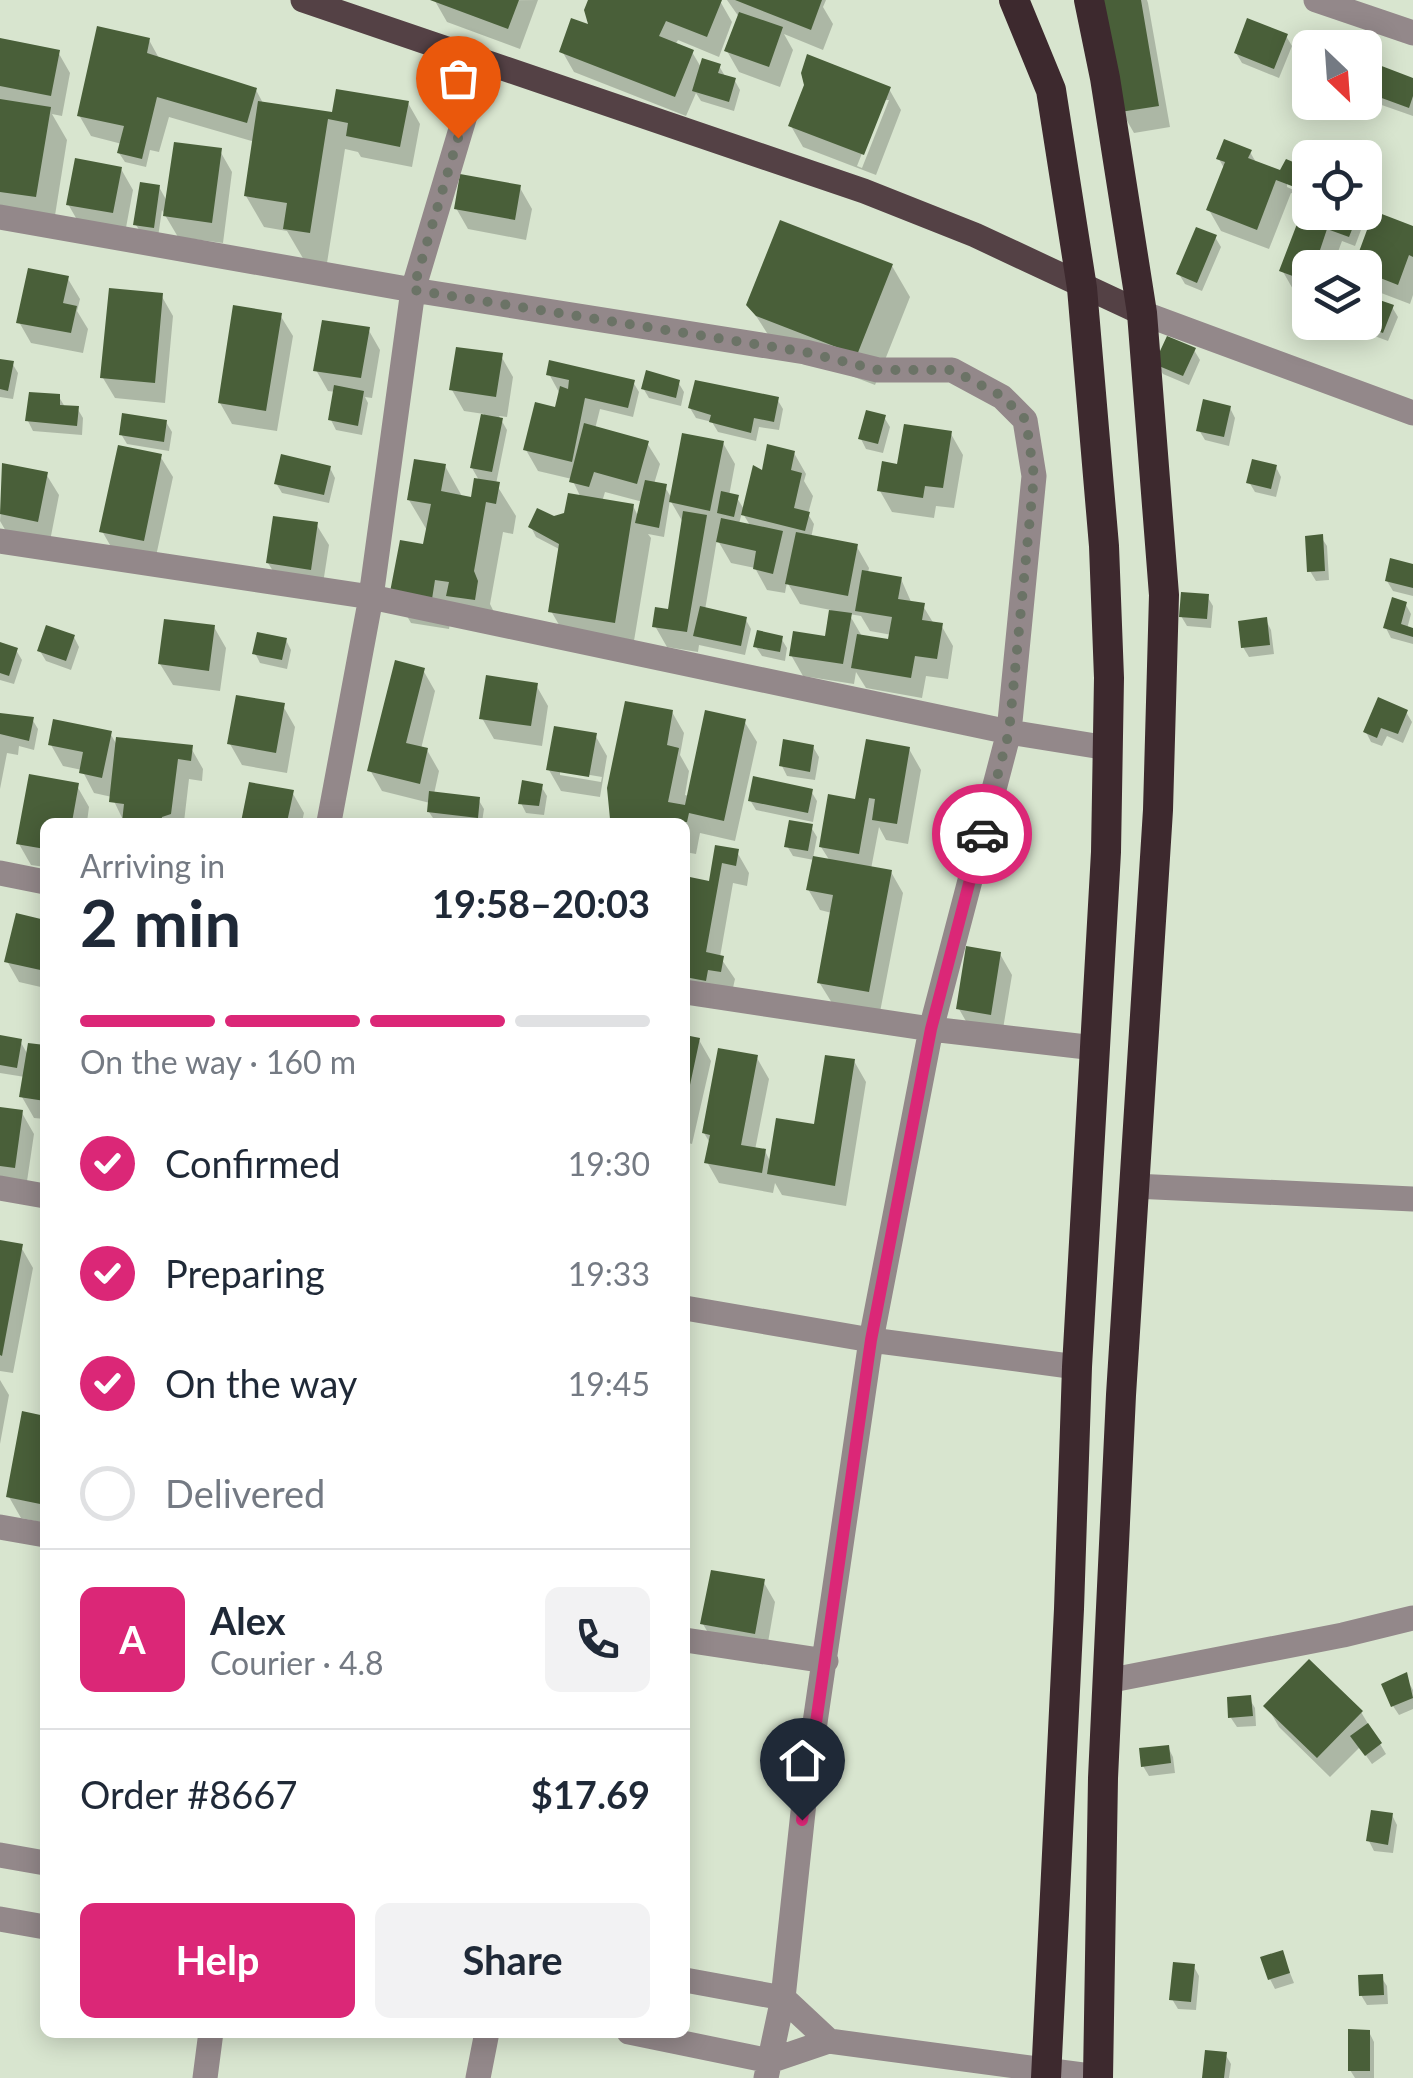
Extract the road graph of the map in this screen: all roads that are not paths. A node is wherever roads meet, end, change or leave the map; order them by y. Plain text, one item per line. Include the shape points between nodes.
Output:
1 (303, 0) edge
2 (1014, 0) edge
3 (1089, 0) edge
4 (1316, 0) edge
5 (1413, 33) edge
6 (481, 62) junction
7 (0, 217) edge
8 (1082, 288) junction
9 (413, 290) junction
10 (1142, 314) junction
11 (1413, 413) edge
12 (0, 541) edge
13 (371, 597) junction
14 (1009, 732) junction
15 (1108, 748) junction
16 (330, 818) edge
17 (0, 874) edge
18 (40, 881) edge
19 (690, 993) edge
20 (931, 1029) junction
21 (1094, 1048) junction
22 (1090, 1126) junction
23 (1137, 1131) junction
24 (1134, 1186) junction
25 (0, 1188) edge
26 (40, 1195) edge
27 (1413, 1199) edge
28 (690, 1309) edge
29 (871, 1340) junction
30 (1077, 1367) junction
31 (0, 1526) edge
32 (40, 1534) edge
33 (1413, 1618) edge
34 (690, 1641) edge
35 (826, 1661) junction
36 (1107, 1680) junction
37 (0, 1854) edge
38 (40, 1862) edge
39 (0, 1919) edge
40 (40, 1926) edge
41 (690, 1981) edge
42 (783, 1998) junction
43 (210, 2038) edge
44 (486, 2038) edge
45 (652, 2038) edge
46 (829, 2040) junction
47 (768, 2069) edge
48 (1046, 2074) edge
49 (1098, 2077) edge
50 (205, 2078) edge
51 (478, 2078) edge

1 - 6 main road
2 - 8 highway via 1051,90
3 - 10 highway
4 - 5 street
6 - 8 main road via 864,191
6 - 9 street
7 - 9 street
8 - 10 main road
8 - 15 highway via 1104,546
9 - 13 street
9 - 14 street via 805,352 878,370 952,370 1002,396 1026,420 1034,476
10 - 11 street
10 - 23 highway via 1164,595
12 - 13 street
13 - 14 street
13 - 16 street
14 - 15 street
14 - 20 street
15 - 21 highway
17 - 18 street
19 - 20 street
20 - 21 street
20 - 29 street
21 - 22 highway
22 - 23 highway
22 - 30 highway
23 - 24 highway
24 - 27 street
24 - 36 highway
25 - 26 street
28 - 29 street
29 - 30 street
29 - 35 street
30 - 48 highway
31 - 32 street
33 - 36 street
34 - 35 street
35 - 42 street
36 - 49 highway
37 - 38 street
39 - 40 street
41 - 42 street
42 - 46 street
42 - 47 street
43 - 50 street
44 - 51 street
45 - 47 street
46 - 47 street
46 - 48 street
48 - 49 street

